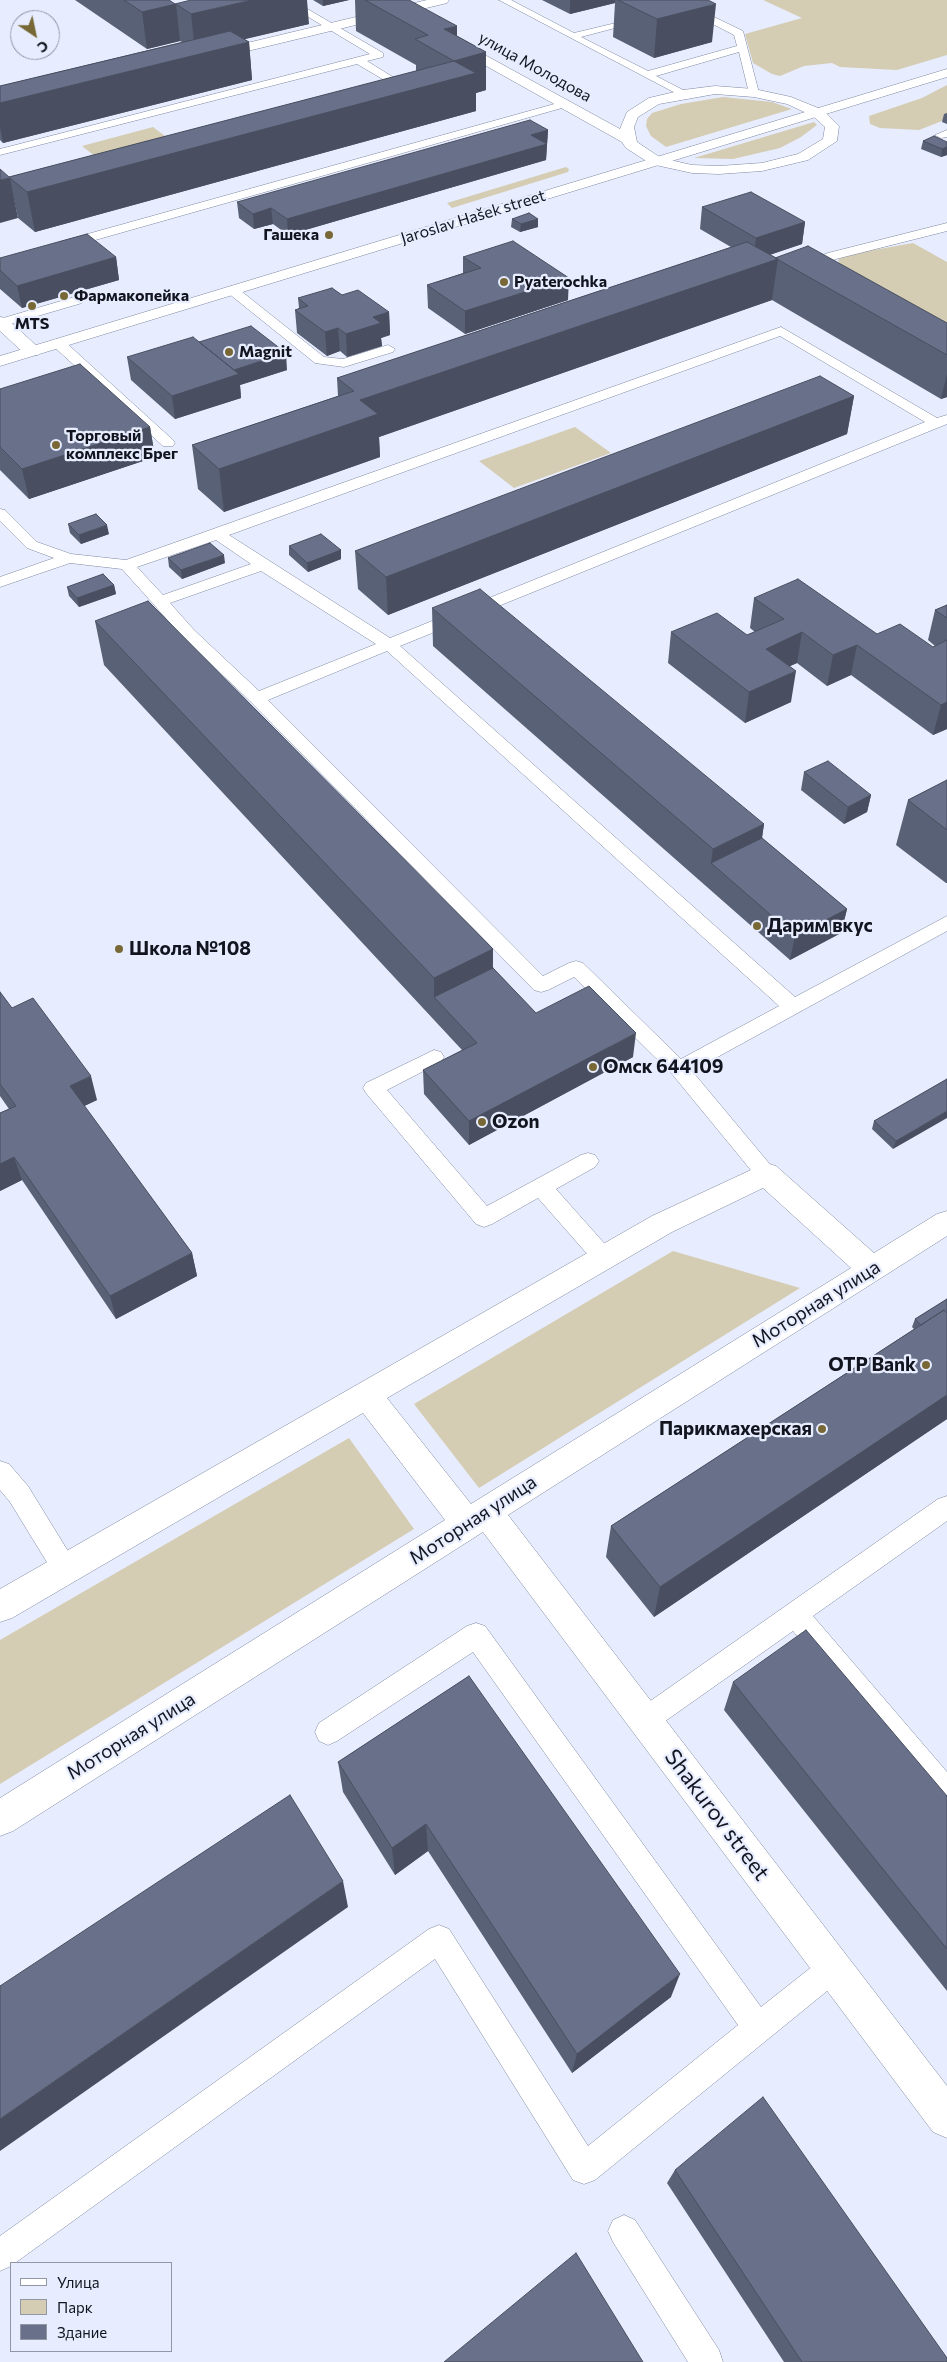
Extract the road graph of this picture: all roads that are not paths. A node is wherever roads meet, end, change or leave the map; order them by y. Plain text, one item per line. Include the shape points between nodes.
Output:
1 (443, 0) edge
2 (504, 0) edge
3 (671, 0) edge
4 (284, 2) edge
5 (685, 7) junction
6 (399, 11) junction
7 (666, 12) edge
8 (648, 16) edge
9 (415, 20) edge
10 (331, 27) junction
11 (440, 34) edge
12 (572, 36) junction
13 (743, 48) junction
14 (231, 51) edge
15 (358, 60) junction
16 (947, 73) edge
17 (646, 75) junction
18 (754, 92) junction
19 (683, 94) junction
20 (424, 100) edge
21 (565, 104) junction
22 (818, 113) junction
23 (628, 139) junction
24 (0, 152) edge
25 (656, 161) junction
26 (260, 176) edge
27 (274, 186) junction
28 (947, 227) edge
29 (47, 249) edge
30 (813, 279) edge
31 (232, 290) junction
32 (78, 300) dead end
33 (0, 323) edge
34 (58, 343) junction
35 (388, 349) dead end
36 (32, 351) junction
37 (0, 361) edge
38 (942, 421) edge
39 (168, 442) dead end
40 (0, 513) edge
41 (218, 534) junction
42 (69, 558) junction
43 (127, 565) junction
44 (263, 565) junction
45 (0, 582) edge
46 (159, 602) junction
47 (389, 645) junction
48 (257, 698) junction
49 (947, 923) edge
50 (793, 1007) junction
51 (434, 1057) dead end
52 (679, 1069) junction
53 (588, 1162) dead end
54 (766, 1174) junction
55 (541, 1187) junction
56 (947, 1222) edge
57 (604, 1258) junction
58 (871, 1268) junction
59 (367, 1395) junction
60 (1, 1474) edge
61 (947, 1507) edge
62 (477, 1518) junction
63 (65, 1570) junction
64 (0, 1607) edge
65 (795, 1614) junction
66 (645, 1720) junction
67 (328, 1732) dead end
68 (947, 1793) edge
69 (0, 1818) edge
70 (833, 1968) junction
71 (758, 2028) junction
72 (947, 2118) edge
73 (624, 2231) dead end
74 (0, 2255) edge
75 (707, 2362) edge

1 - 6 street
2 - 12 lane
3 - 5 lane
4 - 10 lane
5 - 7 lane
5 - 13 lane via 739,33
6 - 9 street
6 - 10 street
8 - 12 lane
10 - 14 street
10 - 15 lane via 379,55
11 - 21 street, улица Молодова
12 - 17 lane
13 - 17 lane
13 - 18 lane
15 - 20 lane
15 - 24 lane
16 - 22 street, Jaroslav Hašek street
17 - 19 lane
18 - 19 street via 715,90
18 - 22 street via 791,101
19 - 23 street via 654,101 632,115 627,127
21 - 23 street, улица Молодова
21 - 27 lane
22 - 25 street, Jaroslav Hašek street
22 - 25 street via 832,126 830,141 803,157 762,167 720,170 692,169
23 - 25 street, улица Молодова via 631,146
25 - 31 street, Jaroslav Hašek street
26 - 27 lane
27 - 29 lane
28 - 30 lane via 832,256 796,270
31 - 34 street, Jaroslav Hašek street
31 - 35 lane via 320,360 344,363
32 - 33 lane
33 - 36 street
34 - 36 street, Jaroslav Hašek street
34 - 39 lane
36 - 37 street, Jaroslav Hašek street
38 - 41 lane via 780,331
38 - 47 lane
40 - 42 lane via 32,545
41 - 43 lane
41 - 44 lane
42 - 43 lane
42 - 45 lane
43 - 46 lane
44 - 46 lane
44 - 47 lane
46 - 48 lane
47 - 48 lane
47 - 50 lane
48 - 52 lane via 541,985 576,968
49 - 50 lane
50 - 52 lane
51 - 55 lane via 373,1088 484,1218
52 - 54 lane
53 - 55 lane
54 - 57 street via 662,1224
54 - 58 street
55 - 57 lane
56 - 58 street, Моторная улица
57 - 59 street
58 - 62 street, Моторная улица
59 - 62 street, Shakurov street
59 - 63 street
60 - 63 lane via 18,1494
61 - 65 lane
62 - 66 street, Shakurov street
62 - 69 street, Моторная улица
63 - 64 street
65 - 66 lane
65 - 68 lane
66 - 70 street, Shakurov street
67 - 71 lane via 476,1635
70 - 71 lane
70 - 72 street, Shakurov street
71 - 74 lane via 584,2169 439,1939
73 - 75 lane

